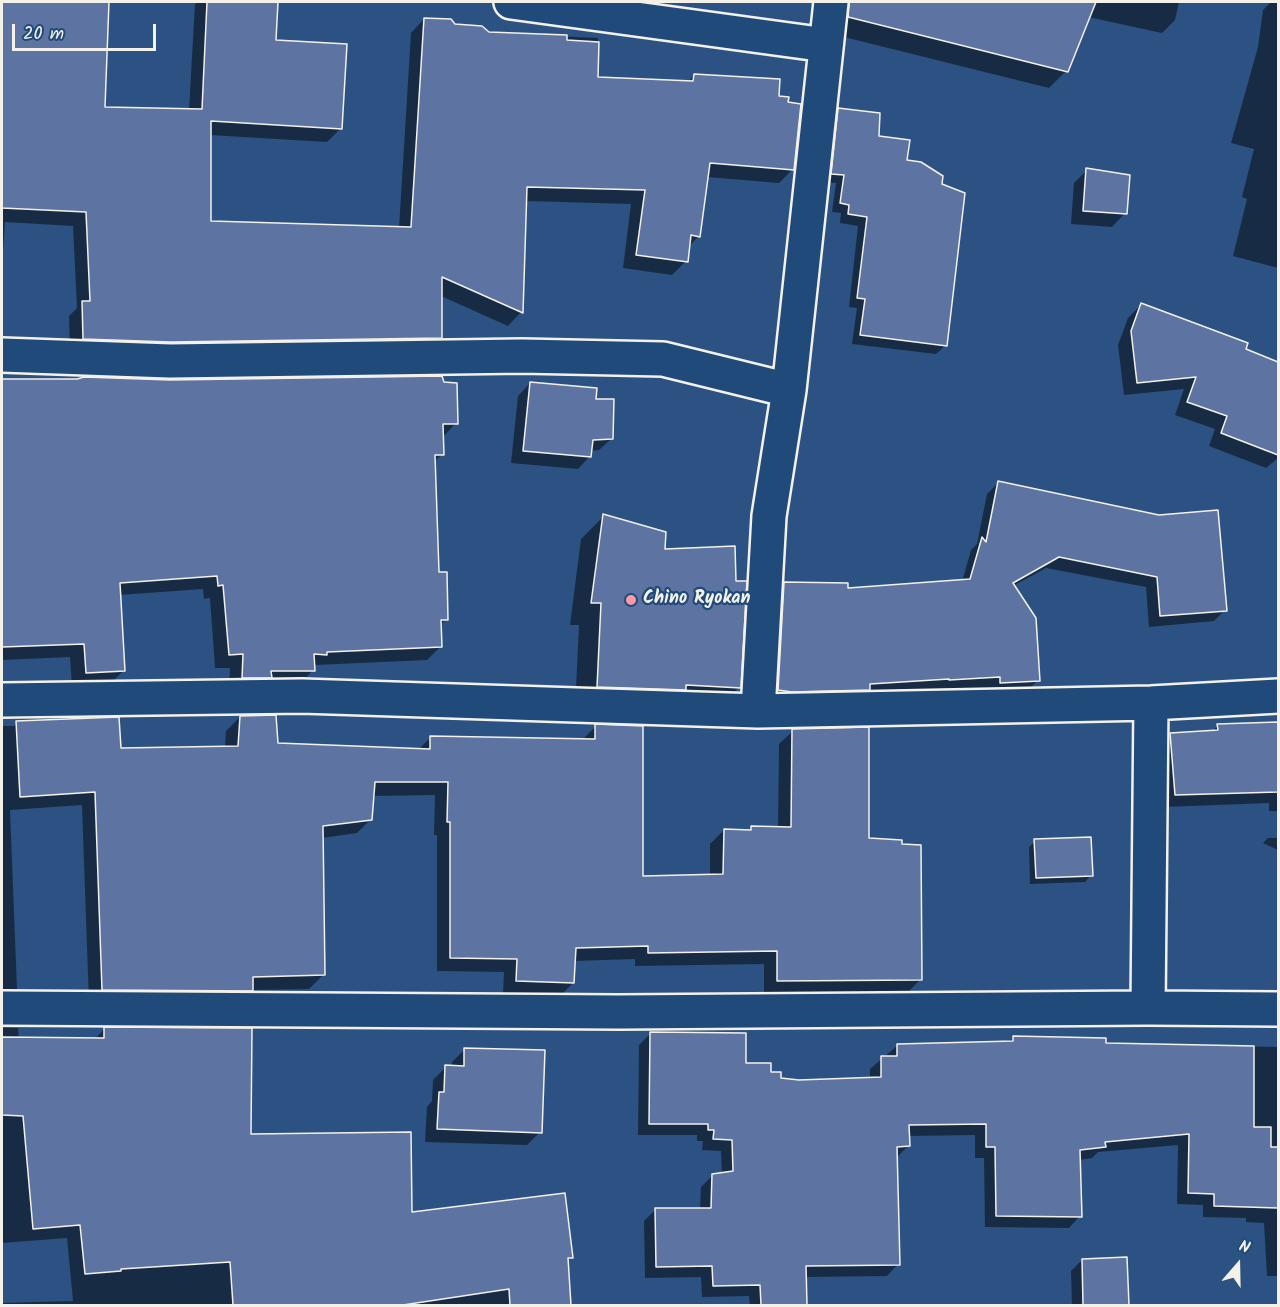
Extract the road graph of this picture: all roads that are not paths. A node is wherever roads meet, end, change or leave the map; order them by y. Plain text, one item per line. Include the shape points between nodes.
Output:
1 (511, 2) edge
2 (831, 2) edge
3 (826, 45) junction
4 (2, 355) edge
5 (789, 390) junction
6 (1278, 696) edge
7 (2, 700) edge
8 (1152, 703) junction
9 (758, 711) junction
10 (2, 1008) edge
11 (1148, 1008) junction
12 (1278, 1009) edge

1 - 3 street
2 - 3 street
3 - 5 street
4 - 5 street via 170,361 663,358
5 - 9 street via 769,516
6 - 8 street
7 - 9 street via 302,696
8 - 9 street
8 - 11 street
10 - 11 street via 607,1012
11 - 12 street

